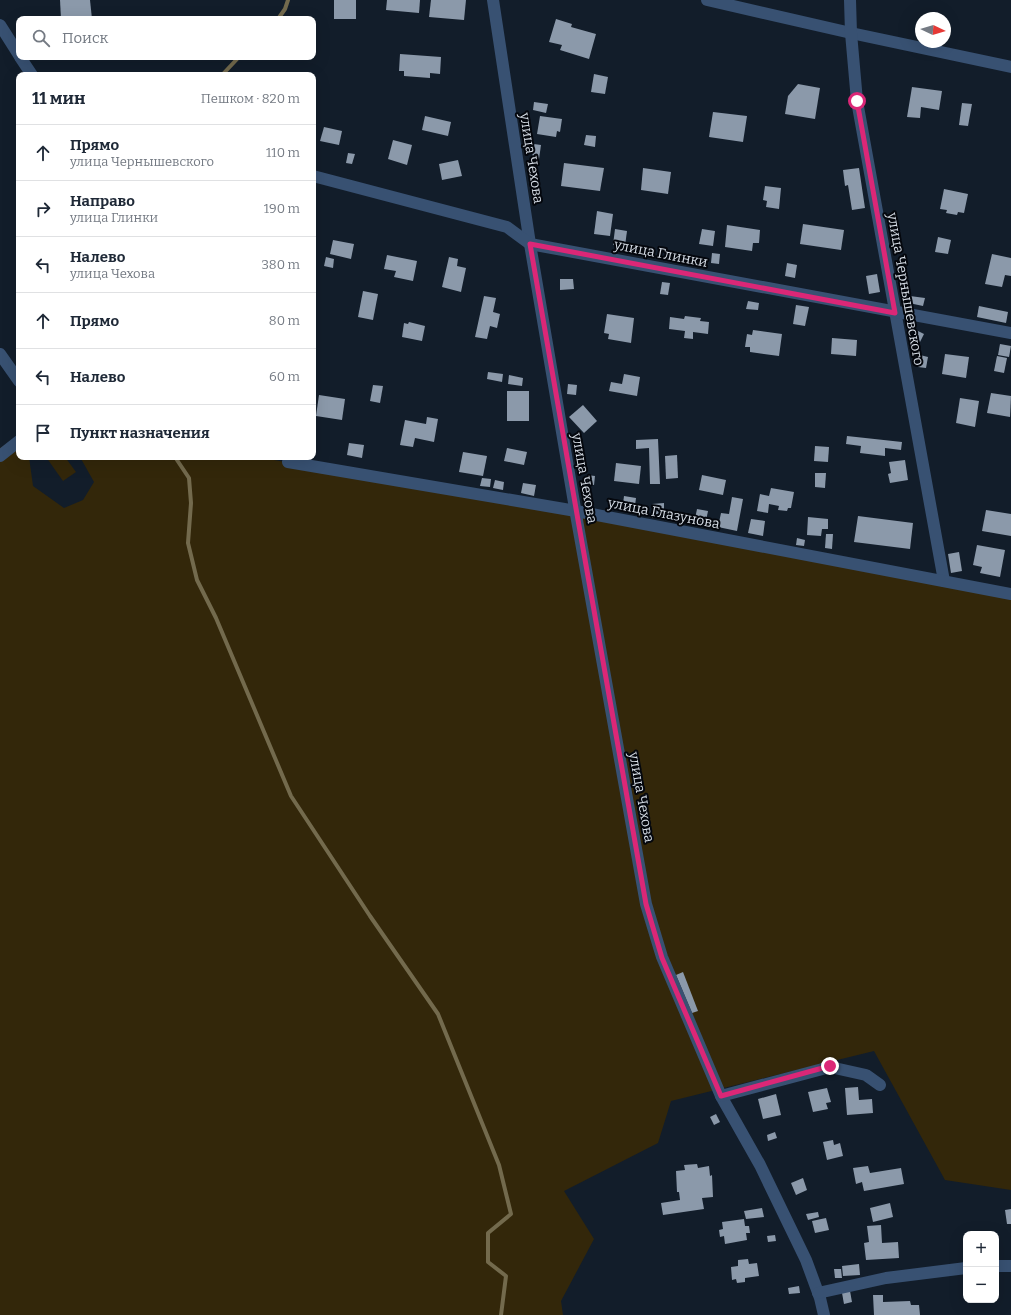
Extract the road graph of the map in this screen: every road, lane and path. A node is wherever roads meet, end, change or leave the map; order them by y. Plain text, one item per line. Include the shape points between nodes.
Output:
1 (493, 0) edge
2 (707, 0) edge
3 (850, 0) edge
4 (0, 25) edge
5 (851, 33) junction
6 (16, 50) edge
7 (23, 60) edge
8 (1011, 67) edge
9 (30, 72) edge
10 (316, 177) edge
11 (530, 244) junction
12 (895, 313) junction
13 (1011, 333) edge
14 (0, 354) edge
15 (16, 377) edge
16 (16, 443) edge
17 (0, 456) edge
18 (288, 462) dead end
19 (576, 511) junction
20 (944, 581) junction
21 (1011, 594) edge
22 (880, 1085) dead end
23 (721, 1096) junction
24 (999, 1266) edge
25 (1011, 1266) edge
26 (963, 1268) edge
27 (818, 1293) junction
28 (824, 1315) edge

1 - 11 street, улица Чехова
2 - 5 street
3 - 5 street, улица Чернышевского
4 - 6 street
5 - 8 street
5 - 12 street, улица Чернышевского via 857,101
7 - 9 street
10 - 11 street, улица Глинки via 507,227
11 - 12 street, улица Глинки
11 - 19 street, улица Чехова
12 - 13 street, улица Глинки
12 - 20 street, улица Чернышевского
14 - 15 street
16 - 17 street
18 - 19 street, улица Глазунова
19 - 20 street, улица Глазунова
19 - 23 street, улица Чехова via 646,904 662,958
20 - 21 street, улица Глазунова
22 - 23 street via 866,1075 830,1066
23 - 27 street, улица Чехова via 760,1165 806,1260
24 - 25 street
26 - 27 street via 886,1278
27 - 28 street, улица Чехова

